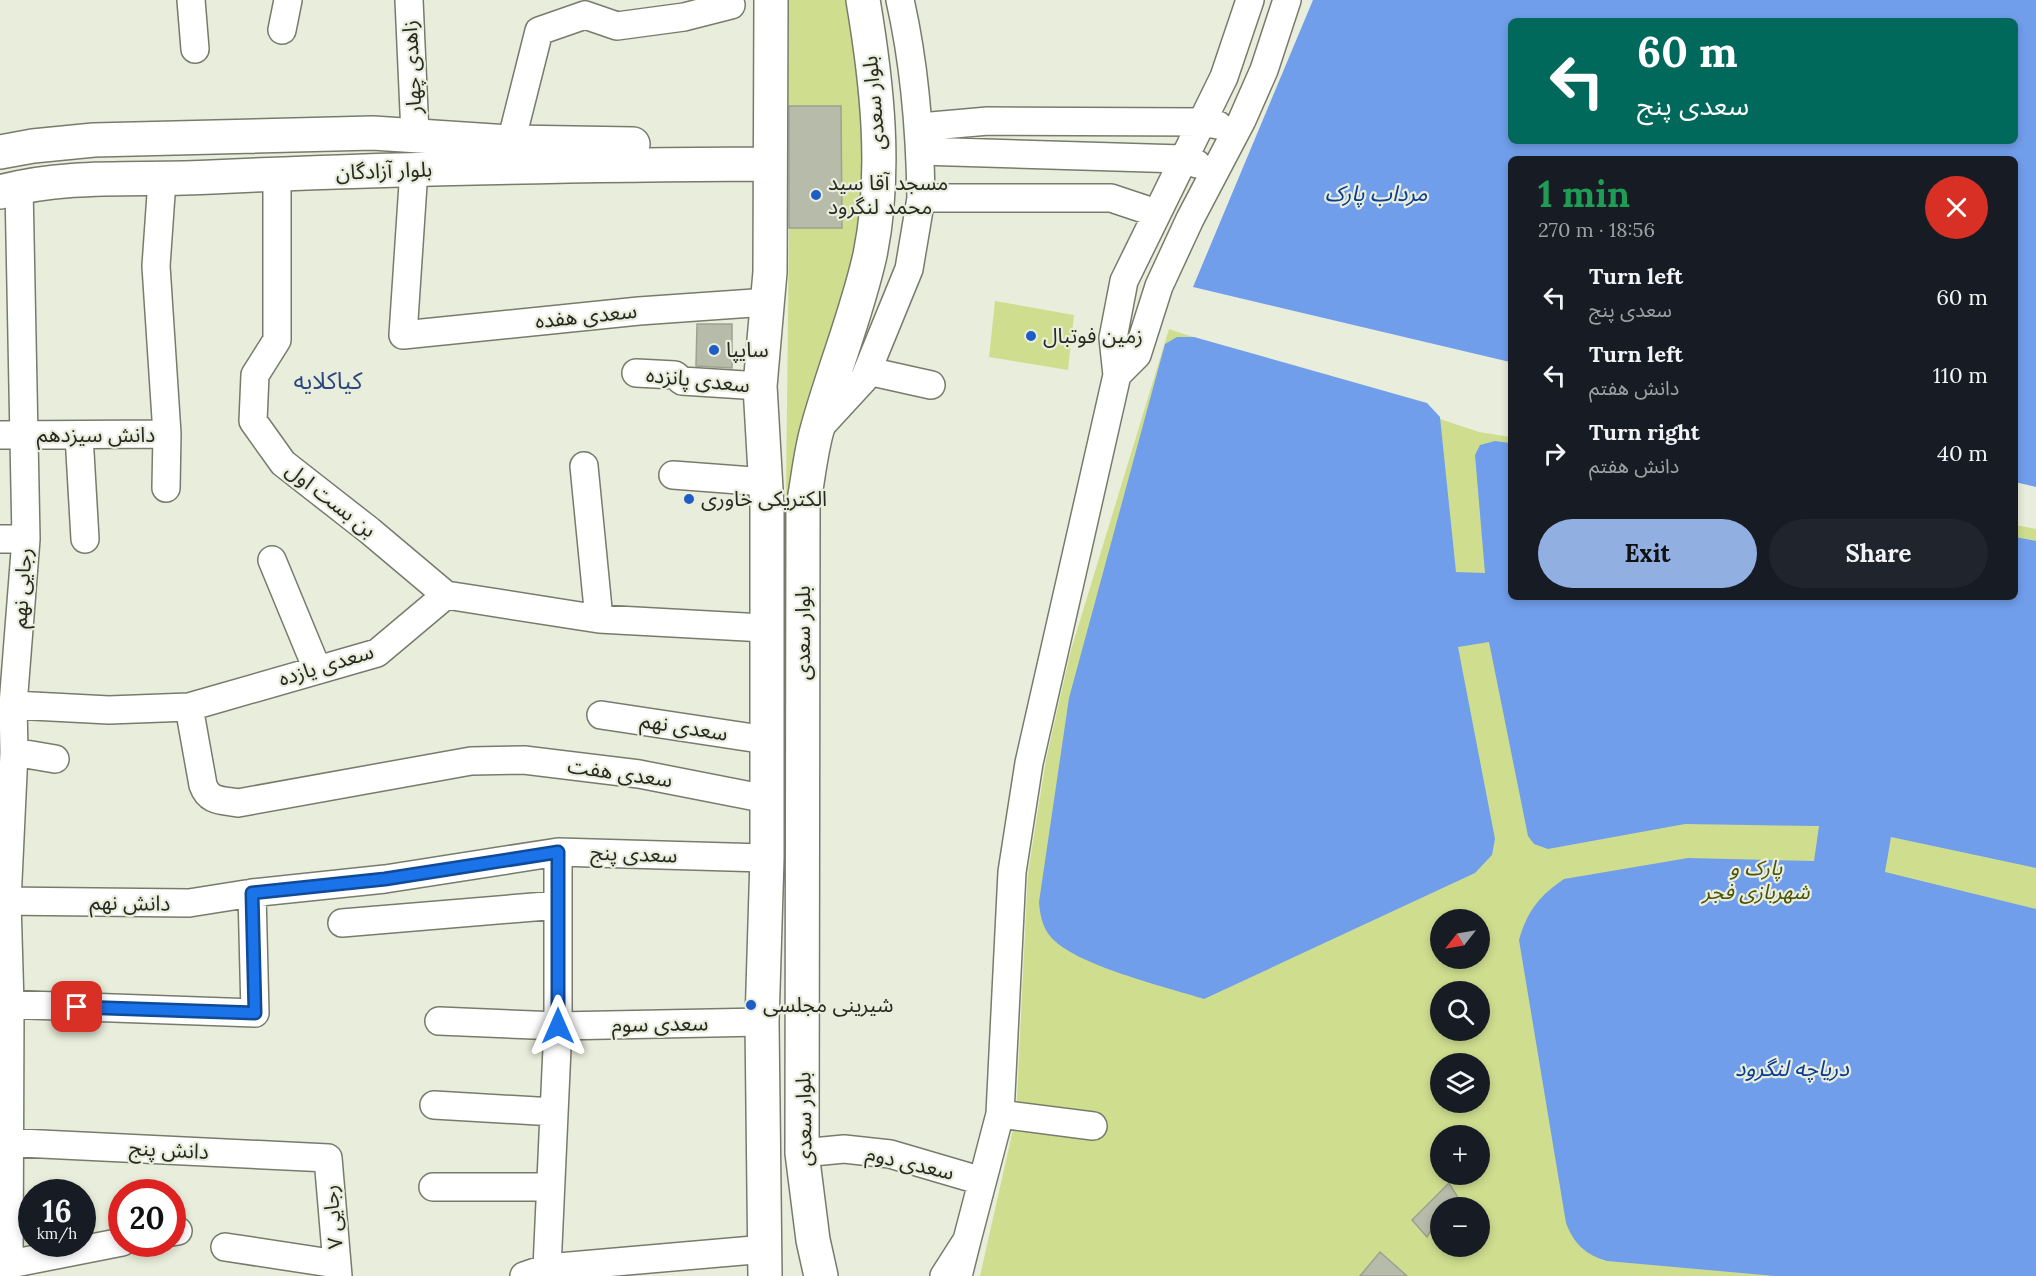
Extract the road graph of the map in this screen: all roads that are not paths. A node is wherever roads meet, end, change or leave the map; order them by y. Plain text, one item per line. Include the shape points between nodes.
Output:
1 (191, 0) edge
2 (288, 0) edge
3 (409, 0) edge
4 (771, 0) edge
5 (862, 0) edge
6 (900, 0) edge
7 (1250, 0) edge
8 (1287, 0) edge
9 (731, 5) dead end
10 (586, 8) edge
11 (282, 30) dead end
12 (195, 49) dead end
13 (1203, 122) junction
14 (1237, 130) junction
15 (415, 134) junction
16 (920, 139) junction
17 (511, 142) junction
18 (0, 152) edge
19 (770, 156) junction
20 (1182, 159) junction
21 (414, 169) junction
22 (1217, 170) junction
23 (277, 174) junction
24 (162, 180) junction
25 (9, 189) edge
26 (921, 198) junction
27 (1156, 213) junction
28 (768, 302) junction
29 (867, 371) junction
30 (636, 373) dead end
31 (1117, 375) junction
32 (931, 385) dead end
33 (760, 386) junction
34 (817, 431) junction
35 (167, 434) junction
36 (13, 435) edge
37 (79, 435) junction
38 (584, 466) dead end
39 (673, 475) dead end
40 (766, 482) junction
41 (166, 488) dead end
42 (13, 539) edge
43 (85, 540) dead end
44 (272, 560) dead end
45 (446, 595) junction
46 (599, 619) junction
47 (765, 628) junction
48 (317, 669) junction
49 (13, 705) junction
50 (189, 707) junction
51 (601, 715) dead end
52 (767, 740) junction
53 (55, 759) dead end
54 (9, 766) edge
55 (767, 799) junction
56 (558, 852) junction
57 (767, 858) junction
58 (252, 893) junction
59 (4, 901) edge
60 (558, 905) junction
61 (342, 923) dead end
62 (5, 1005) edge
63 (440, 1021) dead end
64 (762, 1022) junction
65 (558, 1026) junction
66 (434, 1105) dead end
67 (554, 1112) junction
68 (1000, 1114) junction
69 (1093, 1126) dead end
70 (5, 1142) edge
71 (802, 1153) junction
72 (328, 1158) joint
73 (982, 1181) junction
74 (433, 1187) dead end
75 (550, 1187) junction
76 (966, 1240) junction
77 (108, 1245) edge
78 (225, 1247) dead end
79 (767, 1266) edge
80 (6, 1269) edge
81 (337, 1270) edge
82 (535, 1272) edge
83 (818, 1272) edge
84 (944, 1276) edge
85 (958, 1276) edge

1 - 12 street
2 - 11 street
3 - 15 street, زاهدی چهار
4 - 19 highway, بلوار سعدی
5 - 34 highway, بلوار سعدی via 876,99 877,213 865,276
6 - 16 street via 912,51
7 - 13 street via 1224,77
8 - 14 street
9 - 10 street via 684,17 617,26
10 - 17 street via 539,31
13 - 14 street
13 - 16 street via 988,121
13 - 20 street
14 - 22 street
15 - 17 highway, بلوار آزادگان
15 - 18 highway, بلوار آزادگان via 94,140
15 - 21 highway
16 - 20 street
16 - 26 street
17 - 19 highway, بلوار آزادگان
19 - 21 highway, بلوار آزادگان
19 - 28 highway, بلوار سعدی
20 - 22 street
20 - 27 street
21 - 23 highway, بلوار آزادگان
21 - 28 street, سعدی هفده via 403,335
22 - 31 street via 1159,286 1137,355
23 - 24 highway, بلوار آزادگان
23 - 45 street, بن بست اول via 277,340 255,375 253,421 282,463
24 - 25 highway, بلوار آزادگان via 97,179
24 - 35 street via 156,266
25 - 36 street, رجایی نهم
26 - 27 street via 1111,198
26 - 29 street via 909,269
27 - 31 street via 1124,281 1113,338
28 - 33 highway, بلوار سعدی
29 - 32 street
29 - 34 street
30 - 33 street, سعدی پانزده via 675,375 682,381
31 - 68 street via 1029,763 1012,873
33 - 40 highway, بلوار سعدی
34 - 71 highway, بلوار سعدی via 803,506
35 - 37 street, دانش سیزدهم
35 - 41 street
36 - 37 street, دانش سیزدهم
36 - 42 street, رجایی نهم
37 - 43 street
38 - 46 street
39 - 40 street
40 - 47 highway, بلوار سعدی
42 - 49 street, رجایی نهم
44 - 48 street
45 - 46 street
45 - 48 street, سعدی یازده via 376,653
46 - 47 street
47 - 52 highway, بلوار سعدی
48 - 50 street, سعدی یازده
49 - 50 street, سعدی یازده via 109,710
49 - 54 street, رجایی نهم
50 - 55 street, سعدی هفت via 203,785 212,799 238,803 471,761 535,761 639,774
51 - 52 street, سعدی نهم
52 - 55 highway, بلوار سعدی
53 - 54 street
54 - 59 street, رجایی نهم
55 - 57 highway, بلوار سعدی
56 - 57 street, سعدی پنج
56 - 58 street, سعدی پنج via 385,879
56 - 60 street
57 - 64 highway, بلوار سعدی
58 - 59 street, دانش نهم via 189,903
58 - 62 street via 255,1013
59 - 62 street, رجایی نهم
60 - 61 street
60 - 65 street
62 - 70 street, رجایی نهم
63 - 65 street, سعدی سوم
64 - 65 street, سعدی سوم
64 - 79 highway, بلوار سعدی
65 - 67 street
66 - 67 street
67 - 75 street
68 - 69 street
68 - 73 street
70 - 72 street, دانش پنج
70 - 80 street, رجایی نهم
71 - 73 street, سعدی دوم via 844,1149 890,1154
71 - 83 highway, بلوار سعدی
72 - 81 street, رجایی ۷
73 - 76 street
74 - 75 street
75 - 82 street
76 - 84 street
76 - 85 street
77 - 80 street
78 - 81 street
79 - 82 street

